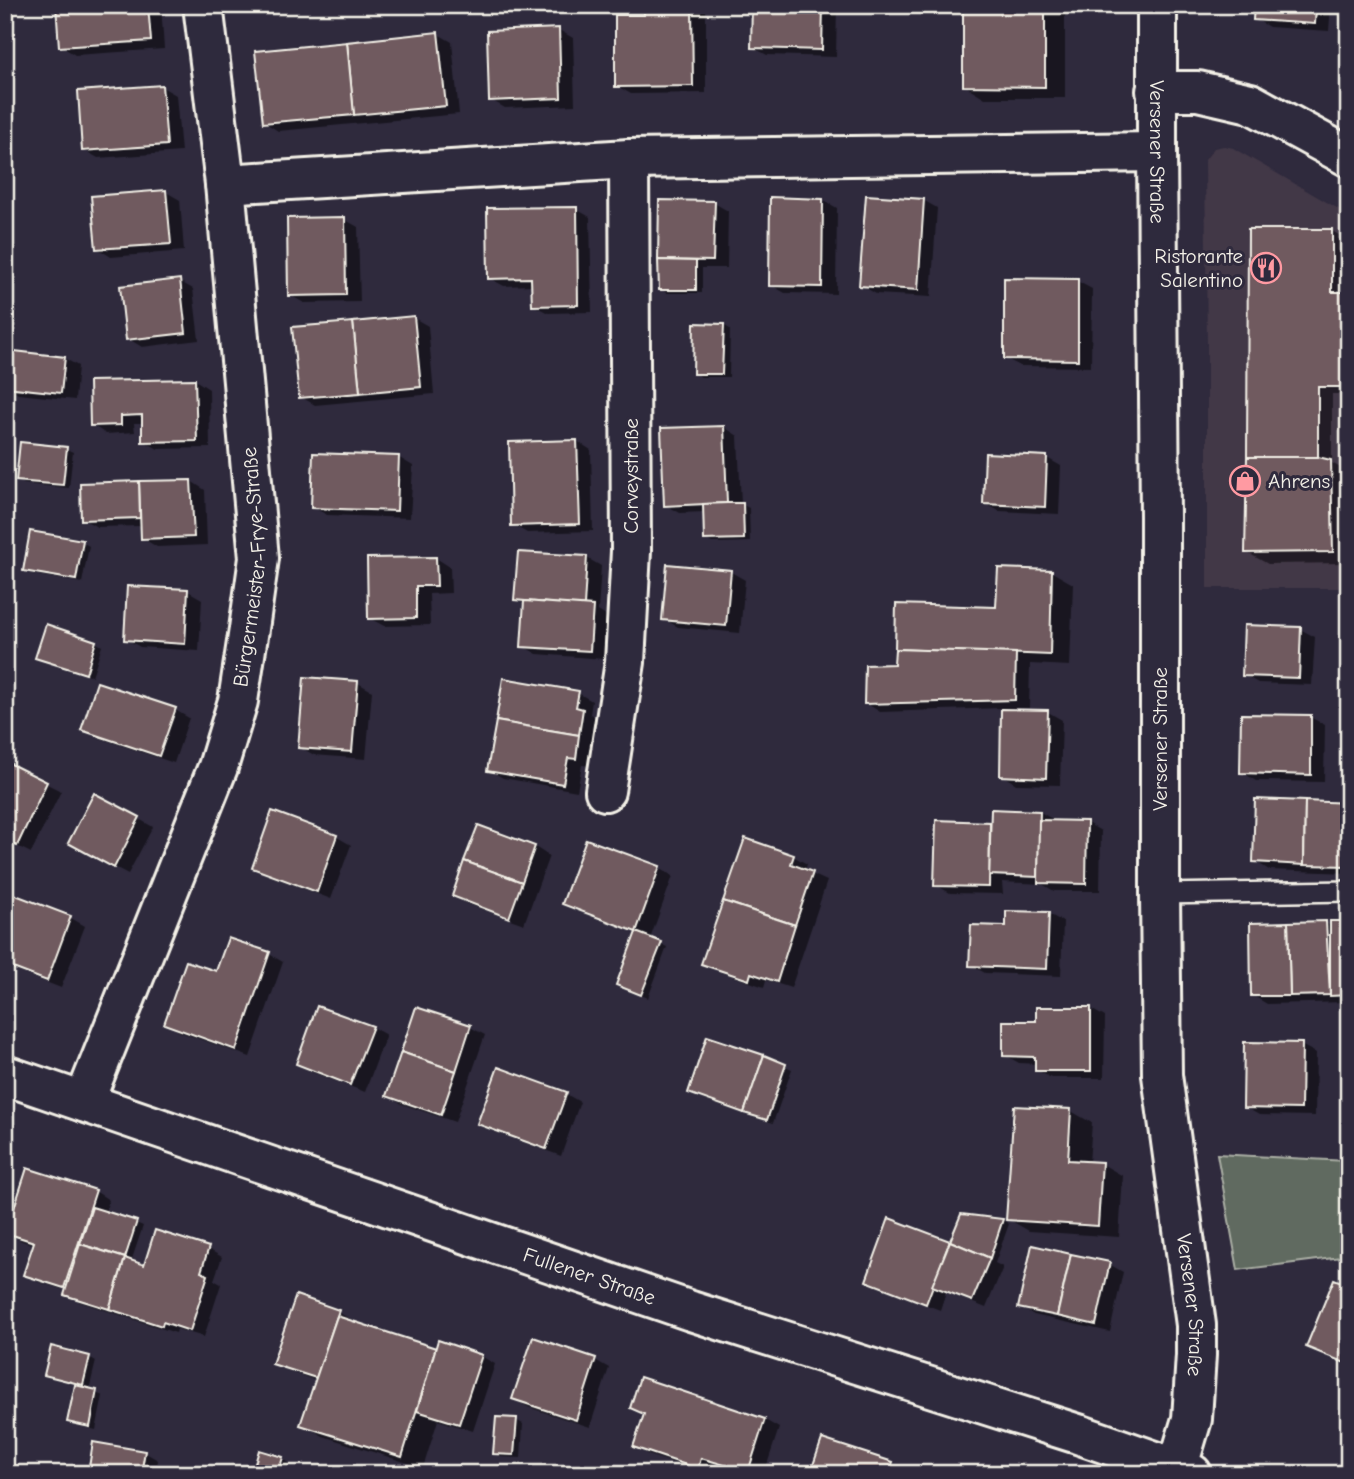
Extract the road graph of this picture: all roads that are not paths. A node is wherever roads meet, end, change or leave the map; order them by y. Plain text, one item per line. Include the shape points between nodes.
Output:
1 (203, 5) edge
2 (1157, 5) edge
3 (1156, 91) junction
4 (1157, 152) junction
5 (1349, 157) edge
6 (629, 159) junction
7 (225, 184) junction
8 (605, 791) dead end
9 (1349, 891) edge
10 (1160, 894) junction
11 (5, 1075) edge
12 (84, 1102) junction
13 (1184, 1471) edge

1 - 7 street, Bürgermeister-Frye-Straße
2 - 3 street, Versener Straße
3 - 4 street, Versener Straße
3 - 5 street via 1198,92 1250,103
4 - 6 street
4 - 10 street, Versener Straße
6 - 7 street
6 - 8 street, Corveystraße via 631,551 625,662
7 - 12 street, Bürgermeister-Frye-Straße via 258,558 249,629 237,701 218,767
9 - 10 lane
10 - 13 street, Versener Straße via 1162,1075 1196,1325 1192,1419
11 - 12 street, Fullener Straße
12 - 13 street, Fullener Straße via 691,1311

